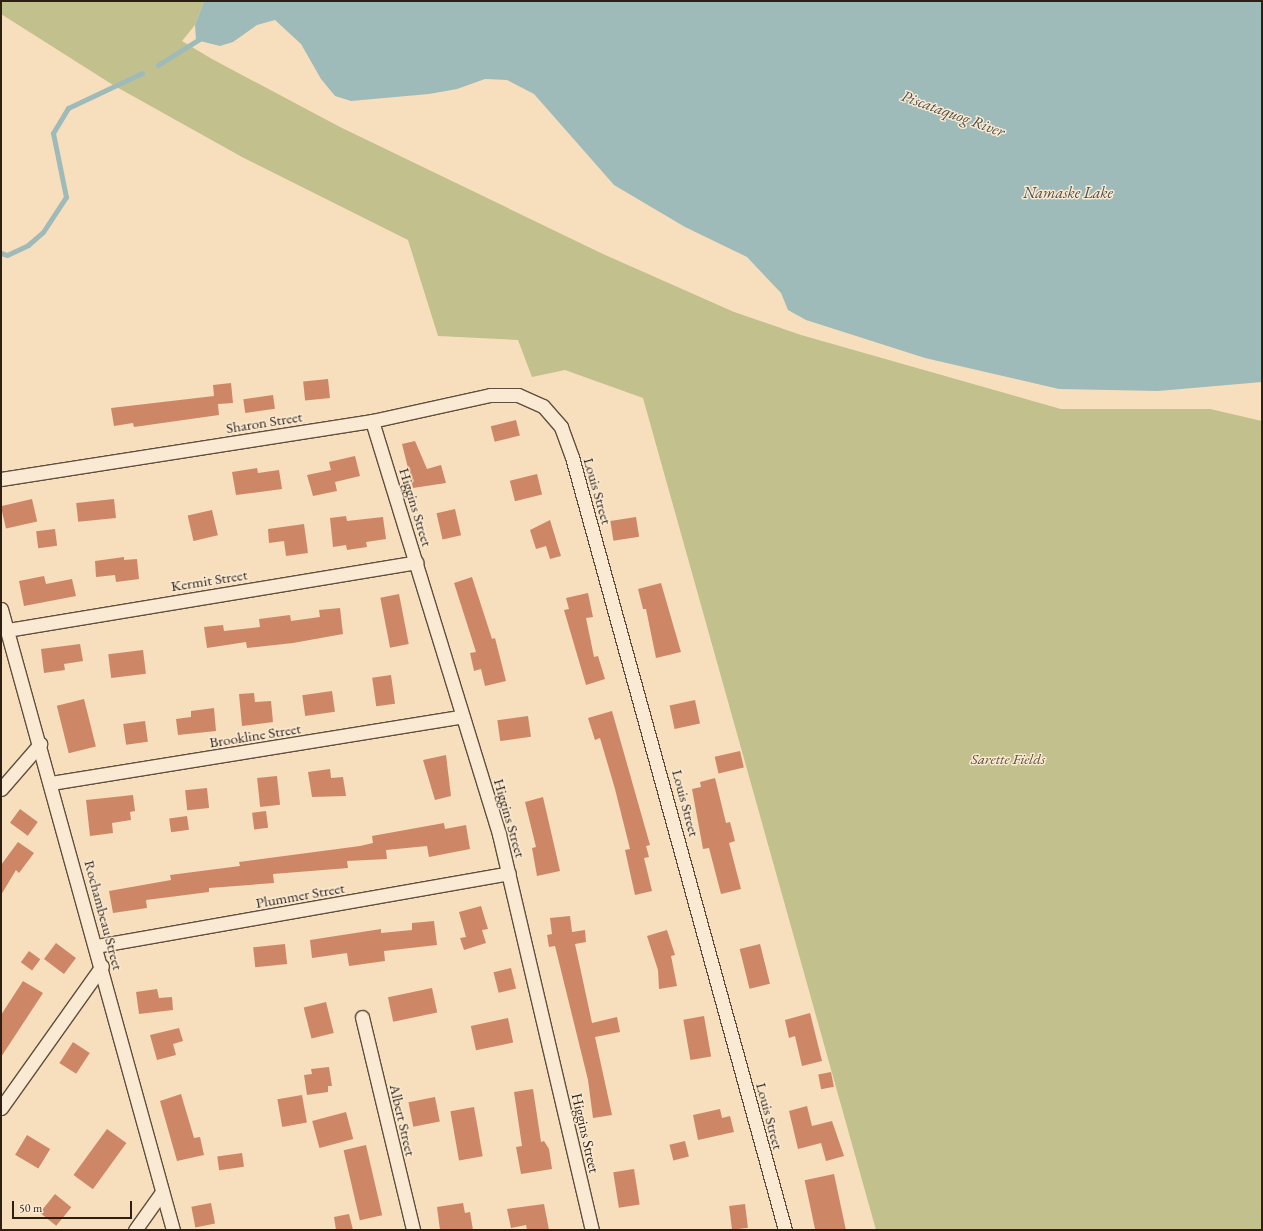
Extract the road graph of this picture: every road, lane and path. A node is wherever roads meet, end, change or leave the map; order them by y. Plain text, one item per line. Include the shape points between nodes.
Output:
1 (531, 399) joint
2 (372, 421) junction
3 (1, 479) edge
4 (416, 562) junction
5 (1, 609) edge
6 (7, 630) junction
7 (463, 716) junction
8 (40, 744) junction
9 (50, 783) junction
10 (1, 789) edge
11 (509, 873) junction
12 (96, 946) junction
13 (102, 966) junction
14 (362, 1017) dead end
15 (1, 1108) edge
16 (162, 1192) junction
17 (135, 1230) edge
18 (173, 1230) edge
19 (413, 1230) edge
20 (592, 1230) edge
21 (785, 1230) edge

1 - 2 street, Sharon Street via 484,396
1 - 21 street, Louis Street via 553,415 572,457
2 - 3 street, Sharon Street
2 - 4 street, Higgins Street
4 - 6 street, Kermit Street
4 - 7 street, Higgins Street
5 - 6 street, Rochambeau Street
6 - 8 street, Rochambeau Street
7 - 9 street, Brookline Street
7 - 11 street, Higgins Street
8 - 9 street, Rochambeau Street
8 - 10 street
9 - 12 street, Rochambeau Street
11 - 12 street, Plummer Street
11 - 20 street, Higgins Street
12 - 13 street, Rochambeau Street
13 - 15 street
13 - 16 street, Rochambeau Street
14 - 19 street, Albert Street
16 - 17 street
16 - 18 street, Rochambeau Street

